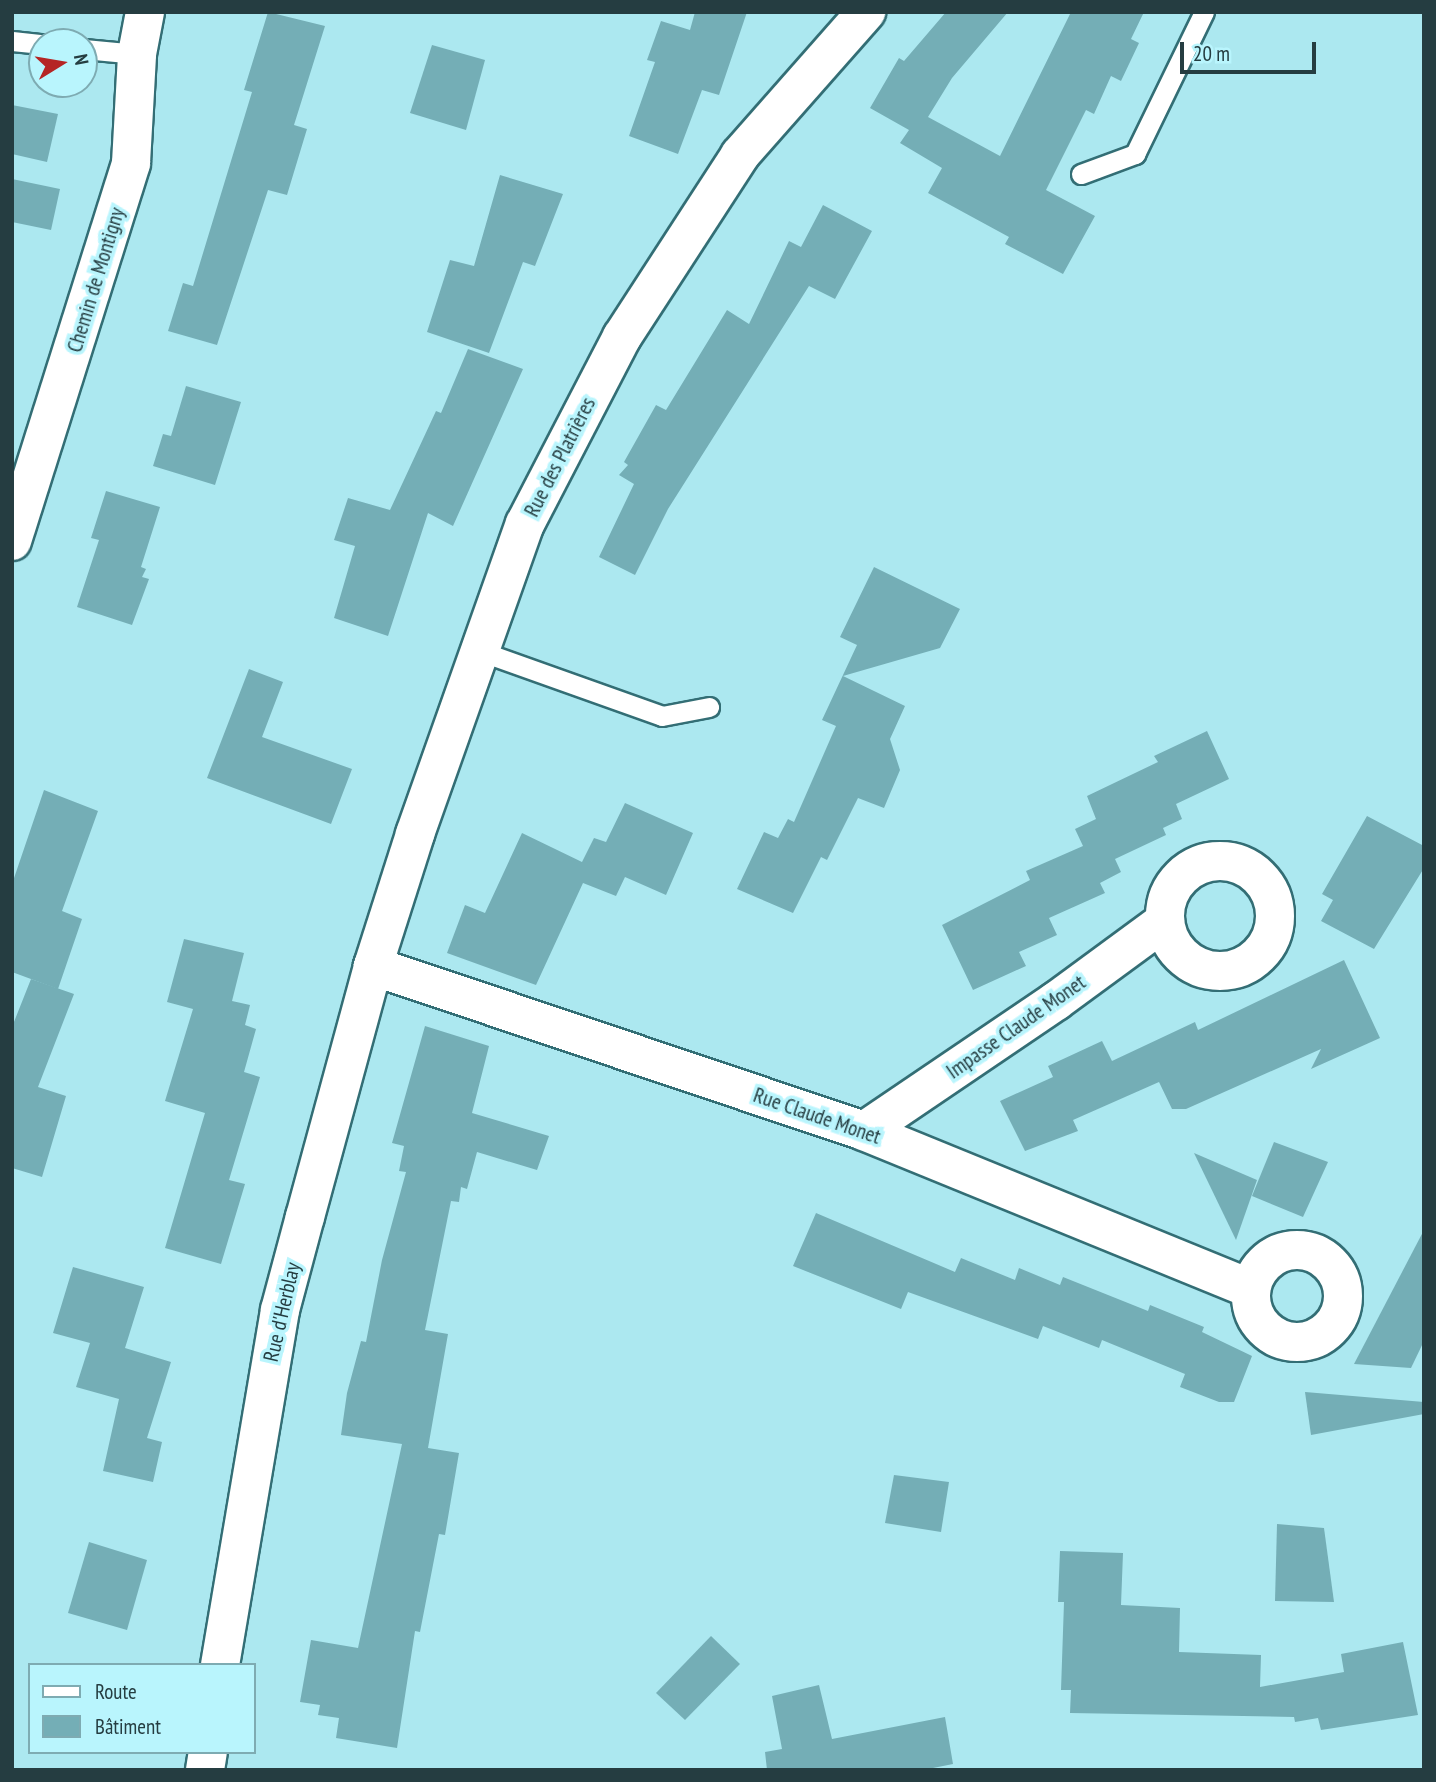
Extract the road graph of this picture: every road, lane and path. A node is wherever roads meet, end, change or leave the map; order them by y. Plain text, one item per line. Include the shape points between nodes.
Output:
1 (145, 12) edge
2 (866, 12) edge
3 (1205, 12) edge
4 (98, 50) edge
5 (137, 54) junction
6 (1081, 174) dead end
7 (12, 541) edge
8 (477, 650) junction
9 (709, 707) dead end
10 (1165, 921) dead end
11 (373, 967) junction
12 (864, 1131) junction
13 (1251, 1289) dead end
14 (220, 1663) edge

1 - 5 street, Chemin de Montigny
2 - 8 street, Rue des Platrières via 740,155 622,337 525,524
3 - 6 lane via 1135,154
4 - 5 lane
5 - 7 street, Chemin de Montigny via 131,163
8 - 9 lane via 662,716
8 - 11 street, Rue des Platrières
10 - 12 street, Impasse Claude Monet
11 - 12 street, Rue Claude Monet
11 - 14 street, Rue d'Herblay via 280,1310
12 - 13 street, Rue Claude Monet

